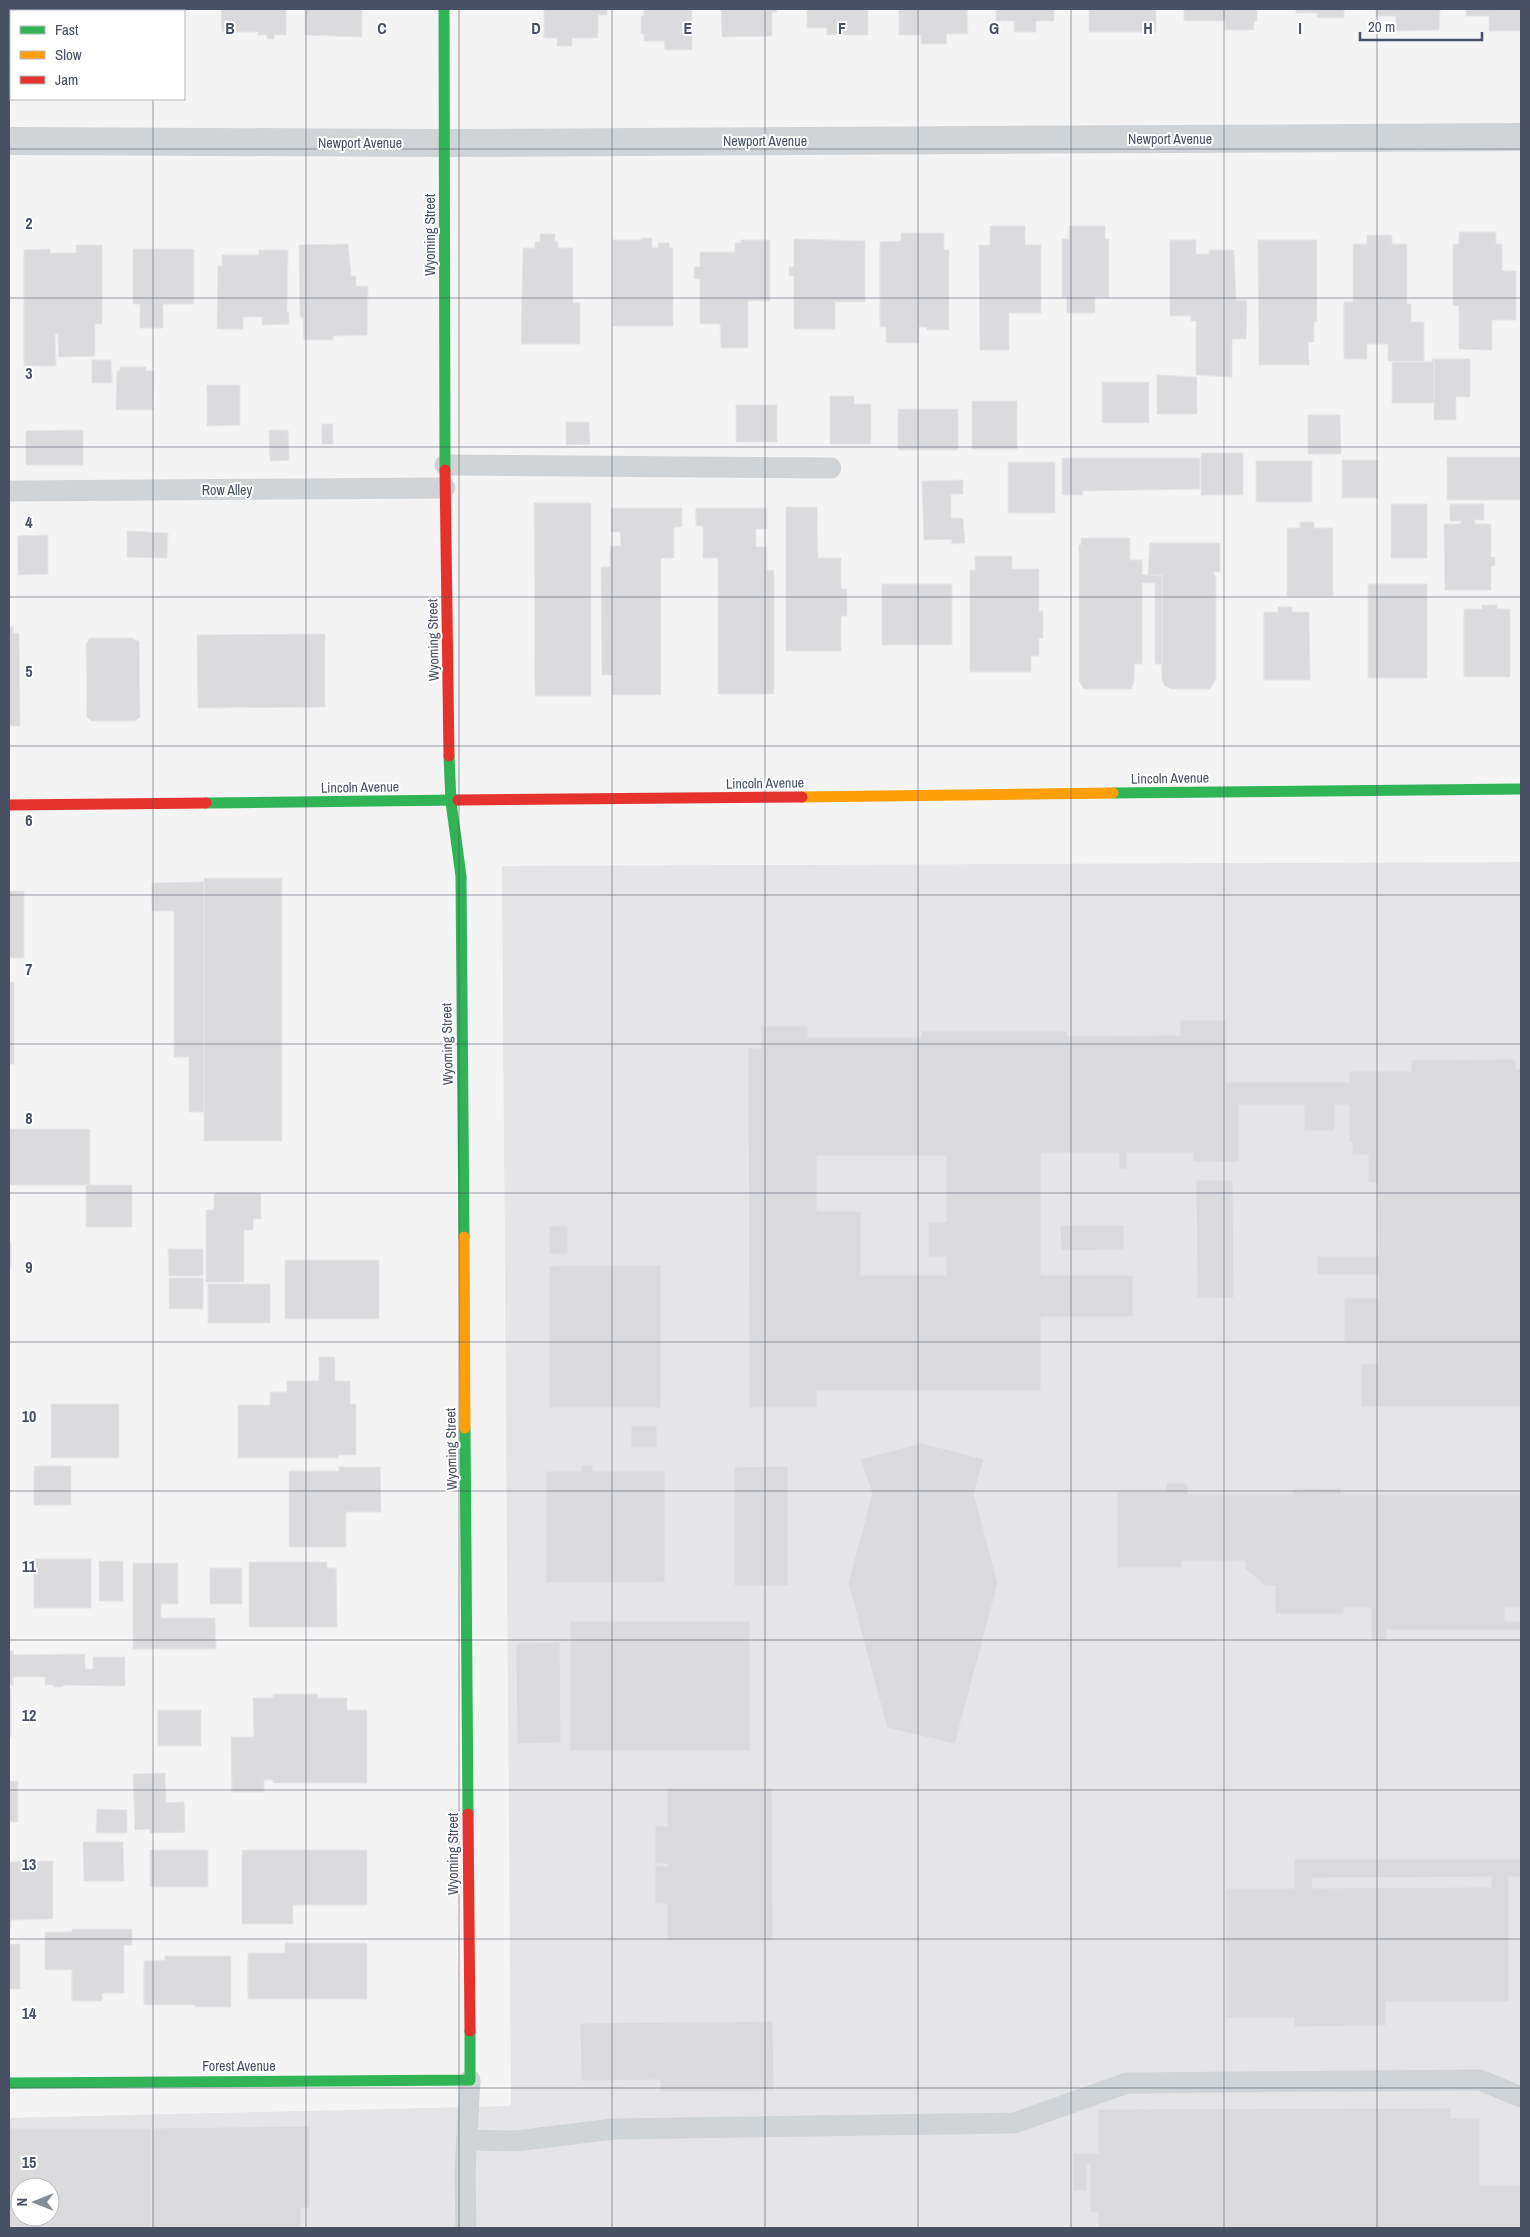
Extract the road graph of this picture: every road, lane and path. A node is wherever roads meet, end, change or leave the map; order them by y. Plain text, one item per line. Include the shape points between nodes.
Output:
1 (444, 9) edge
2 (1521, 137) edge
3 (9, 141) edge
4 (445, 143) junction
5 (445, 465) junction
6 (831, 468) dead end
7 (445, 488) junction
8 (9, 492) edge
9 (1521, 790) edge
10 (450, 802) junction
11 (9, 806) edge
12 (470, 2080) junction
13 (9, 2083) edge
14 (1521, 2097) edge
15 (467, 2140) junction
16 (466, 2228) edge

1 - 4 street, Wyoming Street
2 - 4 street, Newport Avenue
3 - 4 street, Newport Avenue
4 - 5 street, Wyoming Street
5 - 6 lane
5 - 7 street, Wyoming Street
7 - 8 lane, Row Alley
7 - 10 street, Wyoming Street
9 - 10 street, Lincoln Avenue
10 - 11 street, Lincoln Avenue
10 - 12 street, Wyoming Street via 461,876
12 - 13 street, Forest Avenue
12 - 15 lane
14 - 15 lane via 1480,2080 1128,2083 1014,2123 613,2128 516,2141
15 - 16 lane

